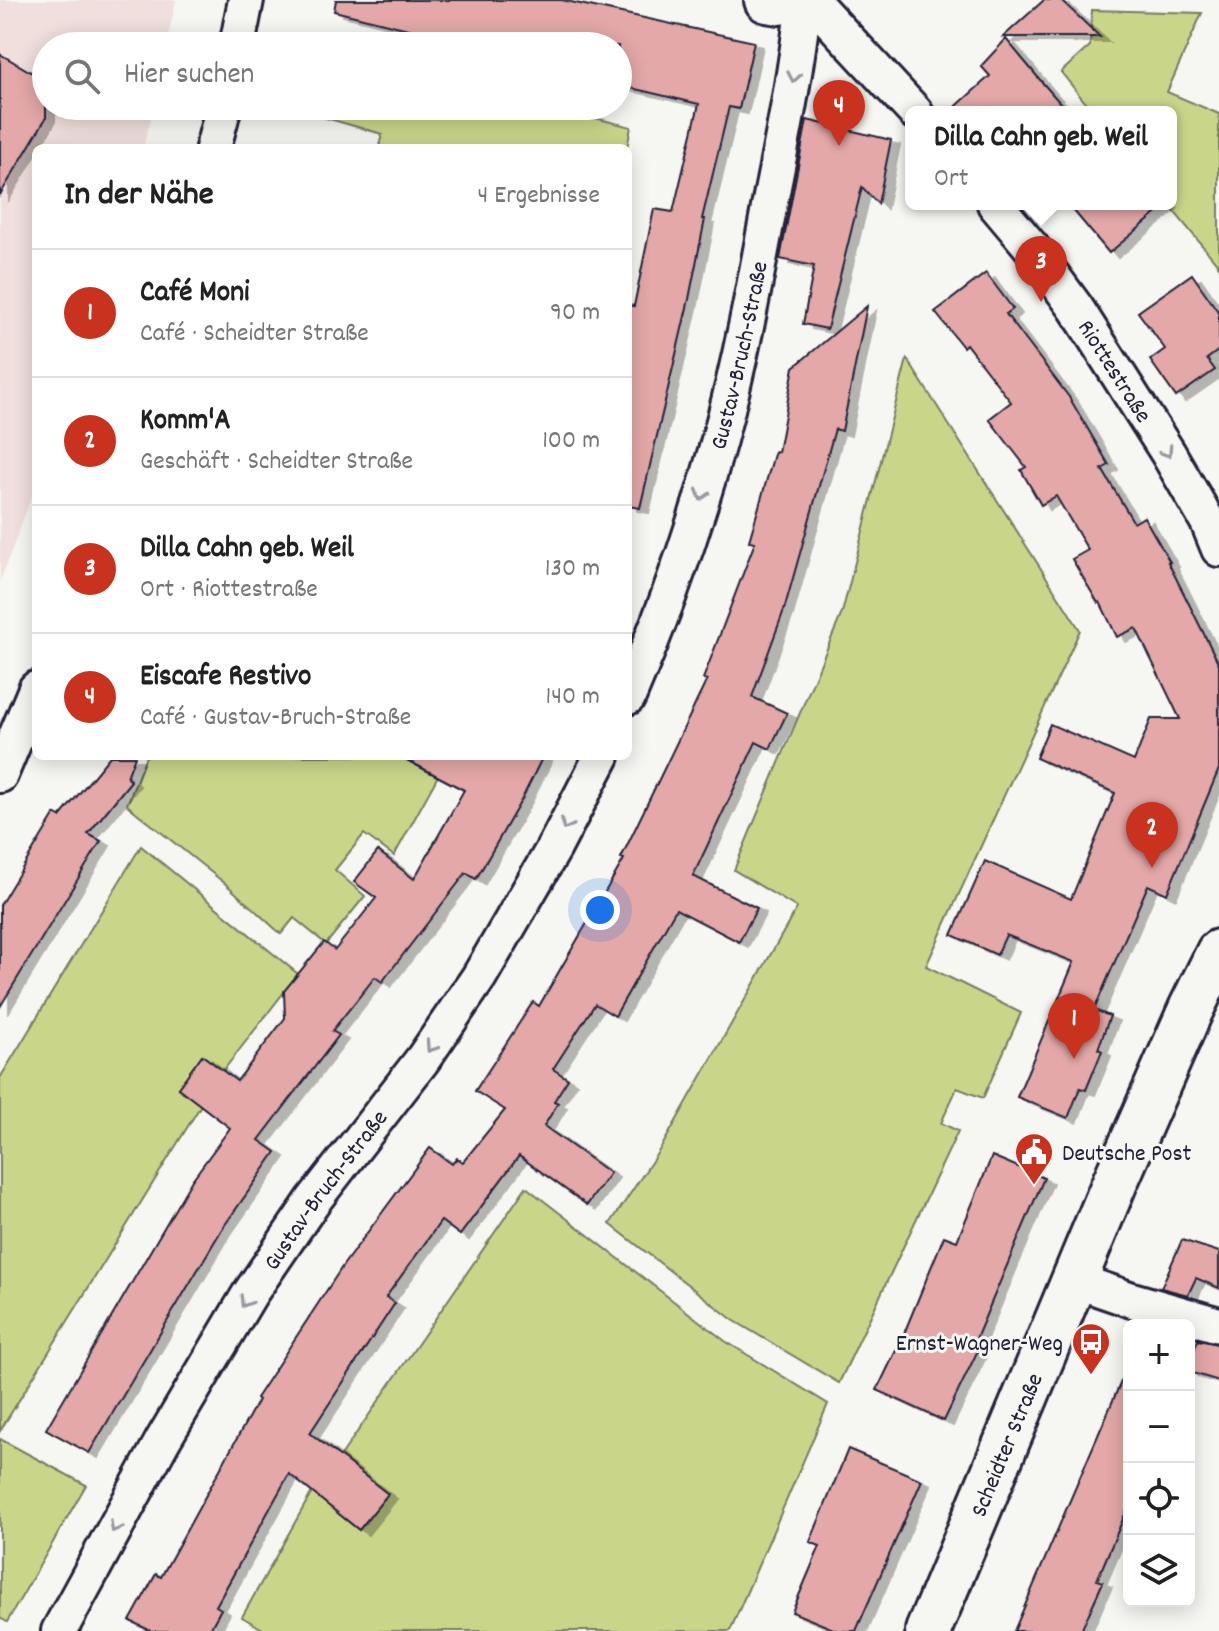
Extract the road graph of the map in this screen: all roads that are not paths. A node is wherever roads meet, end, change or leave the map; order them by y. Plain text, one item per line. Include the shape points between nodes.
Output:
1 (246, 0) edge
2 (767, 0) edge
3 (786, 0) edge
4 (804, 0) edge
5 (811, 0) edge
6 (240, 32) edge
7 (909, 106) edge
8 (220, 120) edge
9 (214, 144) edge
10 (1000, 210) edge
11 (1219, 549) edge
12 (632, 688) edge
13 (32, 699) edge
14 (600, 760) edge
15 (0, 775) edge
16 (1219, 952) edge
17 (1074, 1280) junction
18 (1219, 1325) edge
19 (59, 1631) edge
20 (928, 1631) edge

1 - 6 street
2 - 3 main road
4 -> 12 street, Gustav-Bruch-Straße via 756,279 719,439 690,537
5 - 7 street
8 - 9 street
10 -> 11 street, Riottestraße via 1076,308 1168,453
13 - 15 street
14 -> 19 street, Gustav-Bruch-Straße via 479,977 249,1295
16 - 17 main road, Scheidter Straße
17 - 18 street
17 - 20 main road, Scheidter Straße

